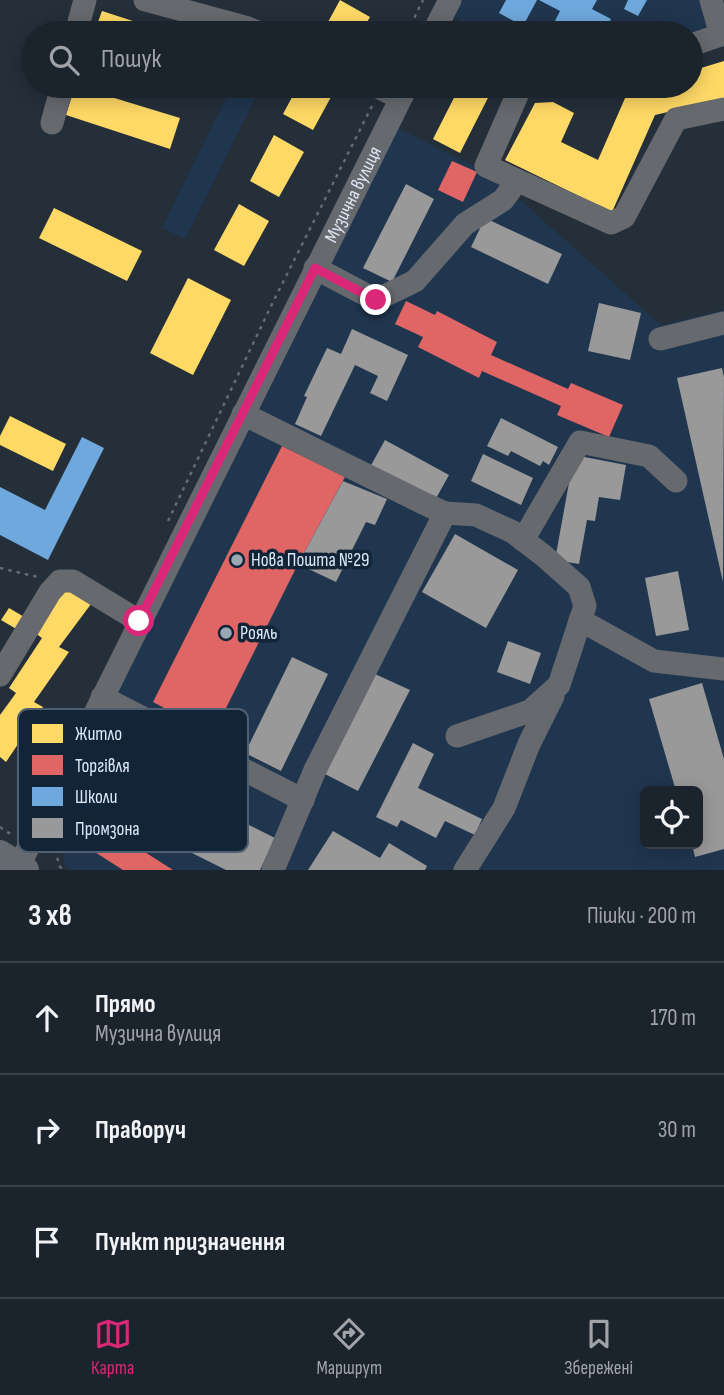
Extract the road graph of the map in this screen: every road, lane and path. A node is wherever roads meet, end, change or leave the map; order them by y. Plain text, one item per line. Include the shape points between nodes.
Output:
1 (85, 0) edge
2 (145, 0) edge
3 (423, 0) edge
4 (450, 0) edge
5 (711, 0) edge
6 (79, 21) edge
7 (223, 21) edge
8 (413, 21) edge
9 (439, 21) edge
10 (703, 41) edge
11 (59, 98) edge
12 (386, 98) edge
13 (387, 98) edge
14 (516, 98) edge
15 (724, 108) edge
16 (52, 123) dead end
17 (517, 181) junction
18 (315, 268) junction
19 (724, 323) edge
20 (660, 339) dead end
21 (243, 414) junction
22 (676, 481) dead end
23 (446, 513) junction
24 (166, 524) dead end
25 (523, 540) junction
26 (0, 569) edge
27 (40, 578) dead end
28 (580, 620) junction
29 (139, 621) junction
30 (724, 669) edge
31 (0, 675) edge
32 (559, 685) junction
33 (102, 697) junction
34 (96, 709) edge
35 (125, 709) edge
36 (457, 736) dead end
37 (248, 772) edge
38 (303, 800) junction
39 (0, 827) edge
40 (56, 852) edge
41 (15, 859) edge
42 (64, 870) edge
43 (273, 870) edge
44 (464, 870) edge

1 - 6 street
2 - 7 street
3 - 8 path
4 - 9 street
5 - 10 street via 720,35
11 - 16 street
12 - 24 path via 274,300
13 - 18 street, Музична вулиця
14 - 17 street via 486,166
15 - 17 street via 676,119 624,217 611,223
17 - 18 street via 503,200 466,224 415,281 376,300
18 - 21 street, Музична вулиця
19 - 20 street
21 - 23 street
21 - 29 street, Музична вулиця
22 - 25 street via 649,456 580,442
23 - 25 street via 476,514
23 - 38 street
25 - 28 street via 579,587 585,606
26 - 27 path
28 - 30 street via 654,661
28 - 32 street
29 - 31 street via 73,581 61,581
29 - 33 street, Музична вулиця
32 - 36 street via 530,711
32 - 44 street via 504,808
33 - 34 street, Музична вулиця
33 - 35 street
37 - 38 street
38 - 43 street
39 - 41 path
40 - 42 path

